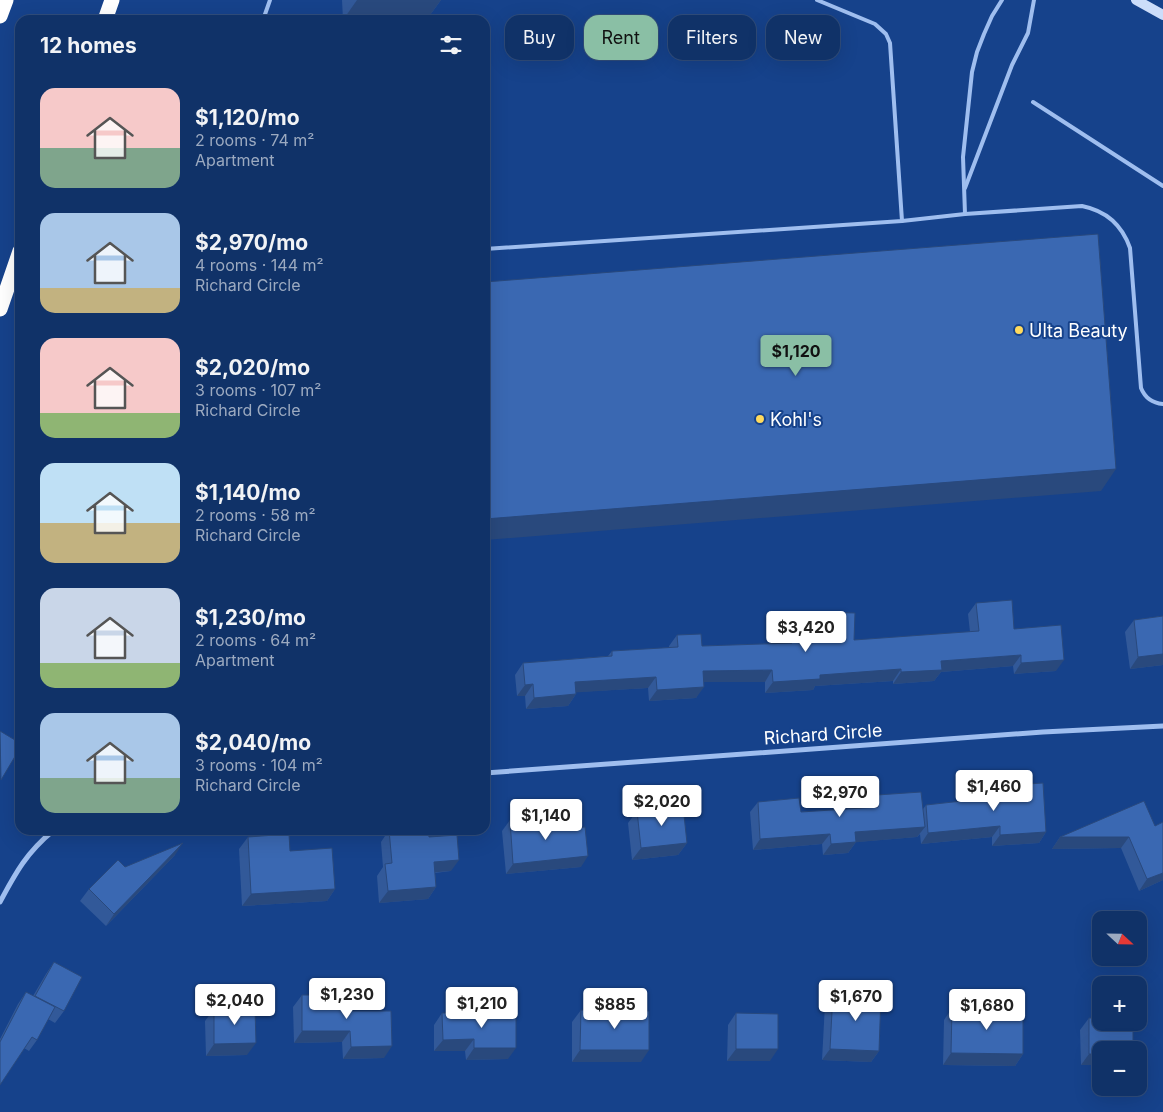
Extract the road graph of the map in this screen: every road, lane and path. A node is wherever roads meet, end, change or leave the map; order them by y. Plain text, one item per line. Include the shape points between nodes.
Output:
1 (6, 0) edge
2 (112, 0) edge
3 (270, 0) edge
4 (818, 0) edge
5 (1002, 0) edge
6 (1034, 0) edge
7 (1136, 0) edge
8 (107, 15) edge
9 (265, 15) edge
10 (0, 16) edge
11 (1163, 16) edge
12 (1033, 102) dead end
13 (1163, 186) edge
14 (964, 190) junction
15 (965, 214) junction
16 (902, 221) junction
17 (490, 249) edge
18 (15, 262) edge
19 (15, 266) edge
20 (0, 296) edge
21 (0, 309) edge
22 (1163, 404) edge
23 (1163, 726) edge
24 (490, 773) edge
25 (48, 835) edge
26 (0, 902) edge

1 - 10 highway
2 - 8 highway
3 - 9 lane
4 - 16 lane via 875,24 890,43
5 - 14 lane via 984,34 972,72 963,158
6 - 14 lane via 1028,33 1012,65
7 - 11 main road
12 - 13 lane
14 - 15 lane
15 - 16 lane
15 - 22 lane via 1082,206 1113,220 1124,233 1130,248 1141,388 1151,401
16 - 17 lane
18 - 20 highway
19 - 21 highway
23 - 24 street, Richard Circle
25 - 26 street via 23,861

